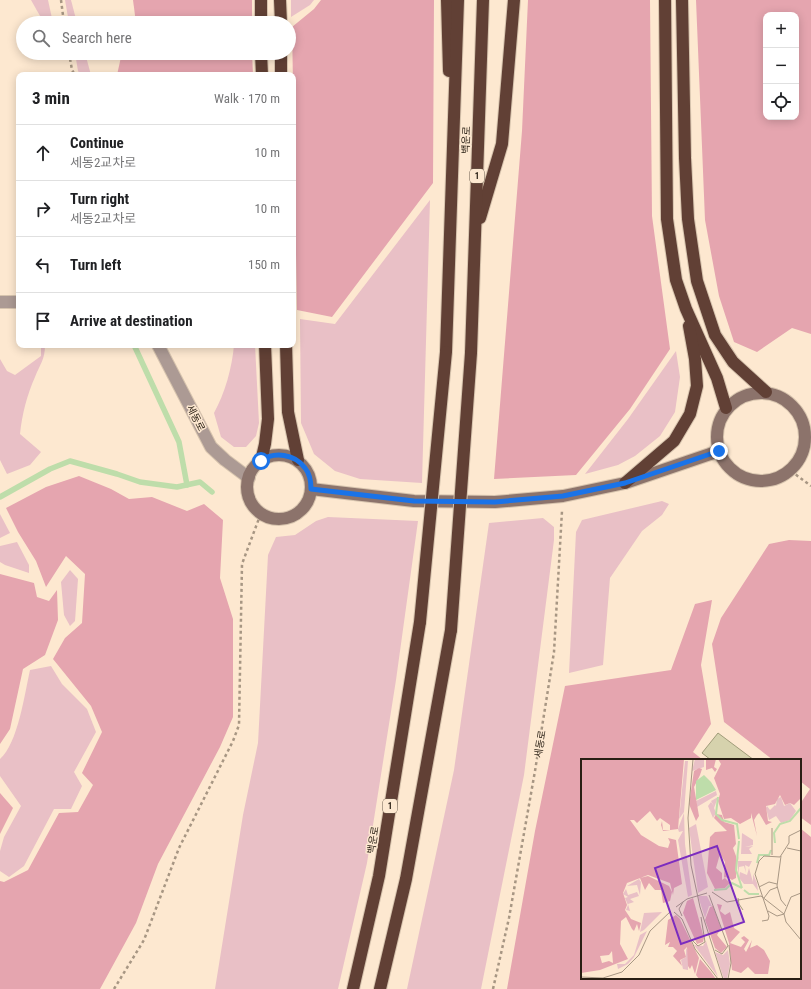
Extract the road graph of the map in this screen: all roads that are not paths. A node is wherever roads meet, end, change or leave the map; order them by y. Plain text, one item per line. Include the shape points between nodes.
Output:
1 (261, 0) edge
2 (280, 0) edge
3 (447, 0) edge
4 (458, 0) edge
5 (483, 0) edge
6 (514, 0) edge
7 (665, 0) edge
8 (682, 0) edge
9 (261, 16) edge
10 (281, 16) edge
11 (261, 60) edge
12 (281, 60) edge
13 (262, 72) edge
14 (281, 72) edge
15 (452, 185) junction
16 (475, 236) junction
17 (0, 302) edge
18 (16, 302) edge
19 (686, 309) junction
20 (160, 348) edge
21 (265, 348) edge
22 (286, 348) edge
23 (766, 392) junction
24 (726, 408) junction
25 (806, 416) edge
26 (719, 451) junction
27 (298, 460) junction
28 (261, 461) junction
29 (249, 478) junction
30 (625, 483) junction
31 (311, 489) junction
32 (353, 989) edge
33 (380, 989) edge

1 - 9 highway
2 - 10 highway
3 - 15 highway
4 - 15 highway, 백운로 / 1
5 - 16 highway, 백운로 / 1
6 - 16 highway via 502,144
7 - 19 highway via 667,219 676,280
8 - 23 highway via 685,158 688,211 697,281 714,335 732,362
11 - 13 highway
12 - 14 highway
15 - 32 highway, 백운로 / 1, bridge via 446,352 420,622 379,876
16 - 33 highway, 백운로 / 1, bridge via 471,353 451,630 406,879
17 - 18 street
19 - 24 highway via 717,378
19 - 30 highway via 697,386 690,414 674,441
20 - 29 street, 세동로 via 211,447
21 - 28 highway via 268,419
22 - 27 highway via 288,412
23 - 24 street via 752,393
23 - 25 street via 781,397
24 - 26 street via 716,436
25 - 26 street via 805,446 800,460 791,471 778,478 764,482 749,480 736,474 725,464
26 - 30 street
27 - 28 street via 276,455
27 - 31 street via 308,473
28 - 29 street via 250,472
29 - 31 street via 247,483 251,503 261,513 276,519 287,518 304,508
30 - 31 street via 563,496 495,502 414,501

